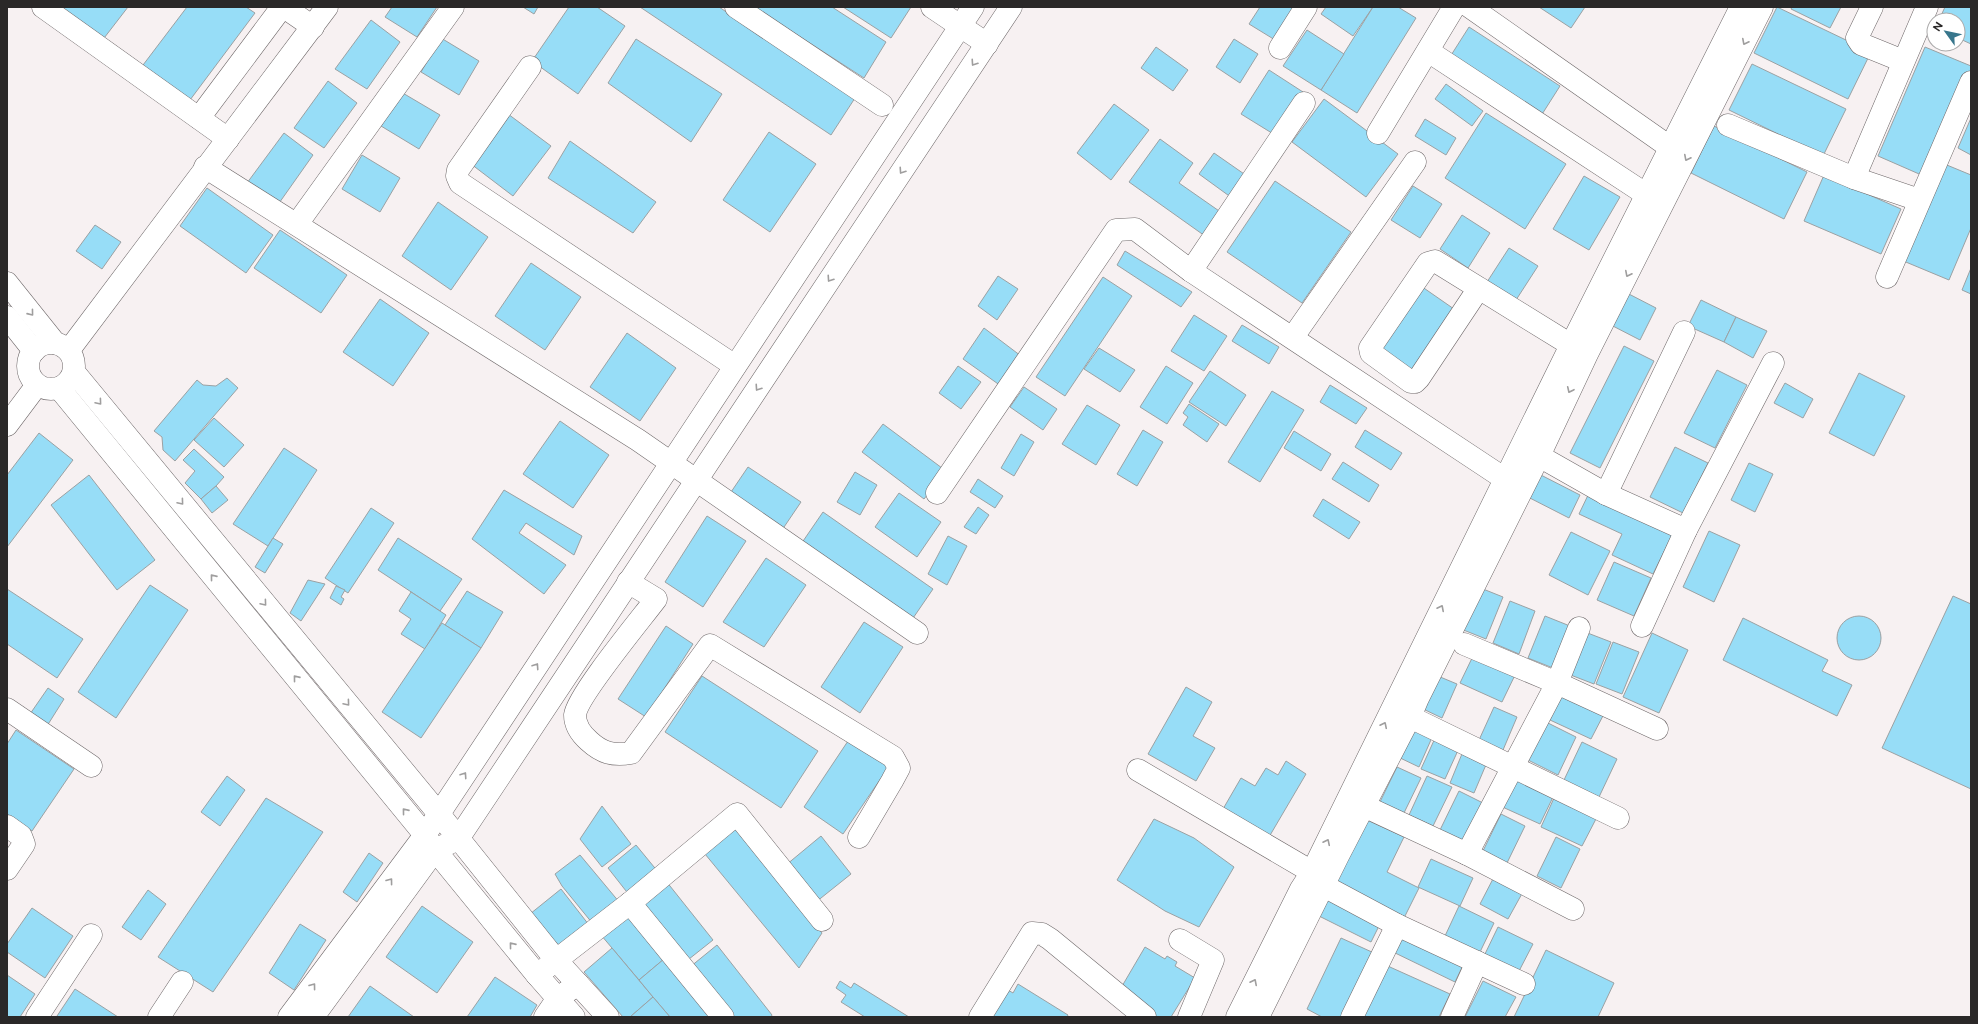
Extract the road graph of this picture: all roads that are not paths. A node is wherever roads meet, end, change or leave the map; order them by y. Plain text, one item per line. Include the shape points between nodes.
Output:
1 (43, 7) edge
2 (283, 7) edge
3 (328, 7) edge
4 (452, 7) edge
5 (736, 7) edge
6 (932, 7) edge
7 (973, 7) edge
8 (1012, 7) edge
9 (1306, 7) edge
10 (1454, 7) edge
11 (1470, 7) edge
12 (1741, 7) edge
13 (1762, 7) edge
14 (1872, 7) edge
15 (1927, 7) edge
16 (961, 26) junction
17 (313, 27) junction
18 (987, 44) junction
19 (1280, 48) dead end
20 (1428, 51) junction
21 (1903, 61) junction
22 (530, 67) dead end
23 (1971, 82) edge
24 (1304, 103) dead end
25 (882, 105) dead end
26 (199, 118) junction
27 (1728, 125) dead end
28 (1378, 133) dead end
29 (228, 139) junction
30 (1671, 148) junction
31 (1415, 162) dead end
32 (205, 167) junction
33 (1854, 178) junction
34 (1647, 195) junction
35 (1919, 200) junction
36 (297, 224) junction
37 (1191, 271) junction
38 (1887, 277) dead end
39 (7, 283) edge
40 (1479, 288) junction
41 (7, 317) edge
42 (1684, 332) dead end
43 (1293, 337) junction
44 (1571, 345) junction
45 (62, 347) junction
46 (34, 351) junction
47 (1773, 363) dead end
48 (735, 366) junction
49 (74, 372) junction
50 (37, 385) junction
51 (59, 388) junction
52 (7, 425) edge
53 (1539, 456) junction
54 (671, 462) junction
55 (1506, 479) junction
56 (697, 480) junction
57 (937, 493) dead end
58 (1606, 494) junction
59 (1686, 530) junction
60 (628, 582) junction
61 (1642, 626) dead end
62 (1579, 628) dead end
63 (916, 633) dead end
64 (1464, 644) dead end
65 (1556, 683) junction
66 (7, 709) edge
67 (1410, 717) junction
68 (1657, 729) dead end
69 (91, 766) dead end
70 (1513, 766) junction
71 (1138, 770) dead end
72 (1364, 806) junction
73 (438, 814) junction
74 (1618, 818) dead end
75 (7, 826) edge
76 (859, 837) dead end
77 (458, 839) junction
78 (430, 842) junction
79 (1467, 854) junction
80 (7, 869) edge
81 (1318, 879) junction
82 (630, 903) junction
83 (1573, 910) dead end
84 (822, 920) dead end
85 (1396, 925) junction
86 (91, 935) dead end
87 (1180, 940) dead end
88 (556, 960) junction
89 (1477, 962) junction
90 (537, 975) junction
91 (182, 982) dead end
92 (578, 984) junction
93 (1524, 984) dead end
94 (558, 998) junction
95 (37, 1017) edge
96 (159, 1017) edge
97 (289, 1017) edge
98 (313, 1017) edge
99 (545, 1017) edge
100 (574, 1017) edge
101 (608, 1017) edge
102 (723, 1017) edge
103 (980, 1017) edge
104 (1145, 1017) edge
105 (1189, 1017) edge
106 (1237, 1017) edge
107 (1258, 1017) edge
108 (1352, 1017) edge
109 (1452, 1017) edge

1 - 26 street
2 - 17 street
2 - 26 street
3 - 17 street
4 - 36 street
5 - 25 street
6 - 16 street
7 - 16 street
8 - 18 street
9 - 19 street
10 - 20 street
11 - 30 street
12 - 30 street
13 -> 53 street via 1587,354
14 - 21 street via 1857,38 1861,44
15 - 21 street
16 - 18 street
16 - 48 street
17 - 29 street
18 -> 56 street
20 - 28 street
20 - 34 street
21 - 33 street
22 - 48 street via 458,170 456,176 460,183
23 - 35 street
24 - 37 street
26 - 29 street
27 - 33 street
29 - 32 street
30 - 34 street
31 - 43 street
32 - 36 street
32 - 45 street
33 - 35 street
34 - 44 street
35 - 38 street
36 - 54 street
37 - 43 street
37 - 57 street via 1135,229 1116,230
39 -> 45 street
40 - 40 street via 1435,260 1430,261 1370,348 1371,353 1411,382 1415,382
40 - 44 street
41 - 46 street
42 - 58 street
43 - 55 street
44 - 55 street
45 - 46 street via 40,346
45 - 49 street via 73,357
46 - 50 street via 28,364 29,372
47 - 59 street
48 - 54 street
49 - 51 street via 71,379
49 -> 73 street
50 - 51 street via 44,388
50 - 52 street
78 -> 51 street
53 - 58 street
53 - 67 street
54 - 56 street
73 -> 54 street
81 -> 55 street
56 - 60 street
56 - 63 street
58 - 59 street
59 - 61 street
60 - 76 street via 656,599 583,696 575,715 579,732 596,748 616,756 630,754 710,645 893,757 899,768
60 - 77 street
62 - 65 street
64 - 65 street
65 - 68 street
65 - 70 street
66 - 69 street
67 - 70 street
67 - 72 street
70 - 74 street
70 - 79 street
71 - 81 street
72 - 79 street
72 - 81 street
73 - 77 street
73 - 78 street
75 - 80 street via 21,836 24,844
77 - 78 street
77 - 88 street
90 -> 78 street
97 -> 78 street
78 - 98 street
79 - 83 street
81 - 85 street
106 -> 81 street via 1302,889
81 - 107 street
82 - 84 street via 738,814
82 - 88 street
82 - 102 street
85 - 89 street
85 - 108 street
86 - 95 street
87 - 105 street via 1213,960
88 - 90 street
88 - 92 street
89 - 93 street
89 - 109 street
90 - 94 street
91 - 96 street
92 - 94 street
92 - 101 street
94 - 99 street
94 - 100 street
103 - 104 street via 1032,933 1042,934 1050,939

